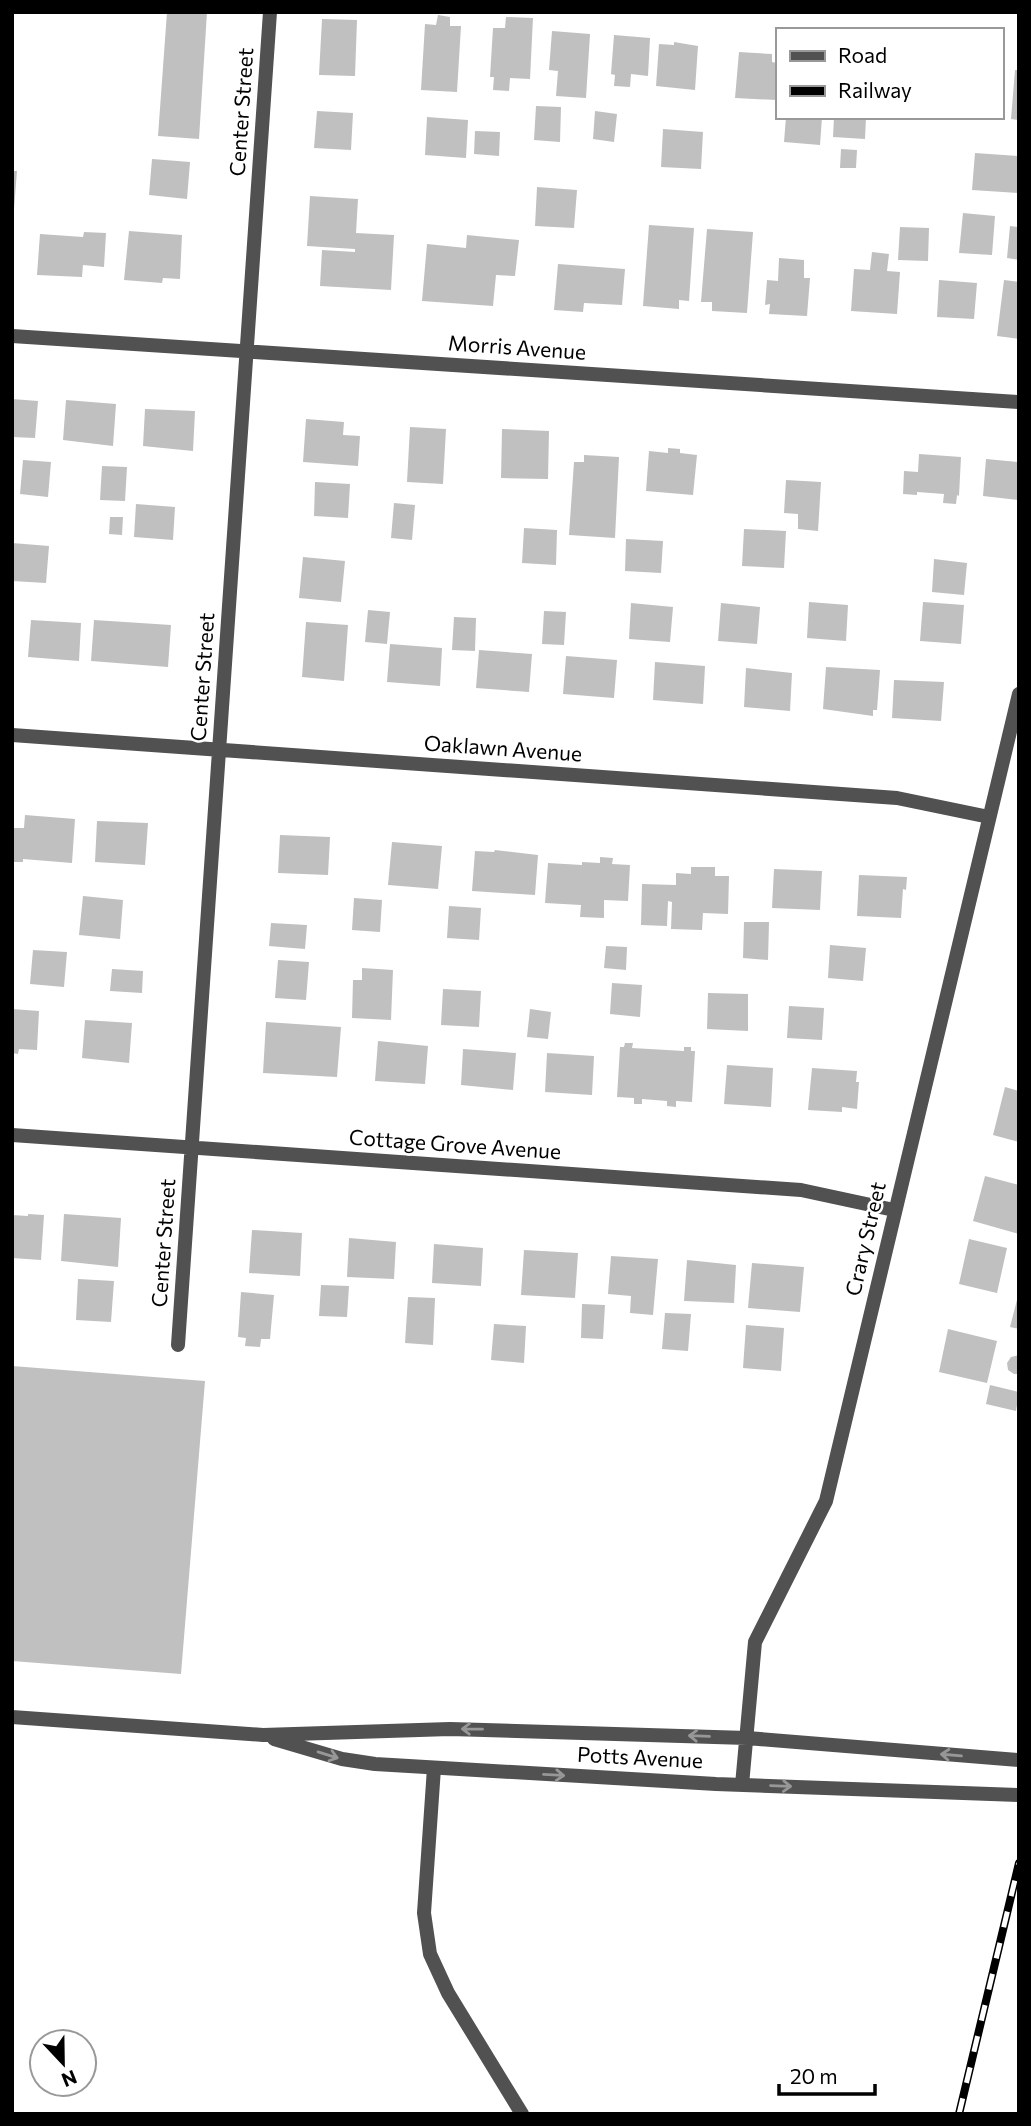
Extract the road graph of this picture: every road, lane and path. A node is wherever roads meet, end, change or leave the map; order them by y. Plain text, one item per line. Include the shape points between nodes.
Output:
1 (270, 12) edge
2 (12, 336) edge
3 (248, 351) junction
4 (1019, 402) edge
5 (1019, 694) edge
6 (12, 735) edge
7 (219, 750) junction
8 (989, 817) junction
9 (12, 1135) edge
10 (192, 1147) junction
11 (894, 1210) junction
12 (178, 1345) dead end
13 (12, 1717) edge
14 (263, 1735) junction
15 (747, 1738) junction
16 (1019, 1760) edge
17 (434, 1768) junction
18 (742, 1785) junction
19 (1019, 1795) edge
20 (522, 2114) edge

1 - 3 street, Center Street
2 - 3 street, Morris Avenue
3 - 4 street, Morris Avenue
3 - 7 street, Center Street
5 - 8 street, Crary Street
6 - 7 street, Oaklawn Avenue
7 - 8 street, Oaklawn Avenue via 897,798
7 - 10 street, Center Street
8 - 11 street, Crary Street
9 - 10 street, Cottage Grove Avenue
10 - 11 street, Cottage Grove Avenue via 801,1190
10 - 12 street, Center Street
11 - 15 street, Crary Street via 826,1501 755,1642
13 - 14 street, Potts Avenue
15 -> 14 street, Potts Avenue via 450,1729
14 -> 17 street, Potts Avenue via 342,1759
16 -> 15 street, Potts Avenue
15 - 18 street, Crary Street
17 -> 18 street, Potts Avenue
17 - 20 street via 424,1913 430,1954 448,1993
18 -> 19 street, Potts Avenue

